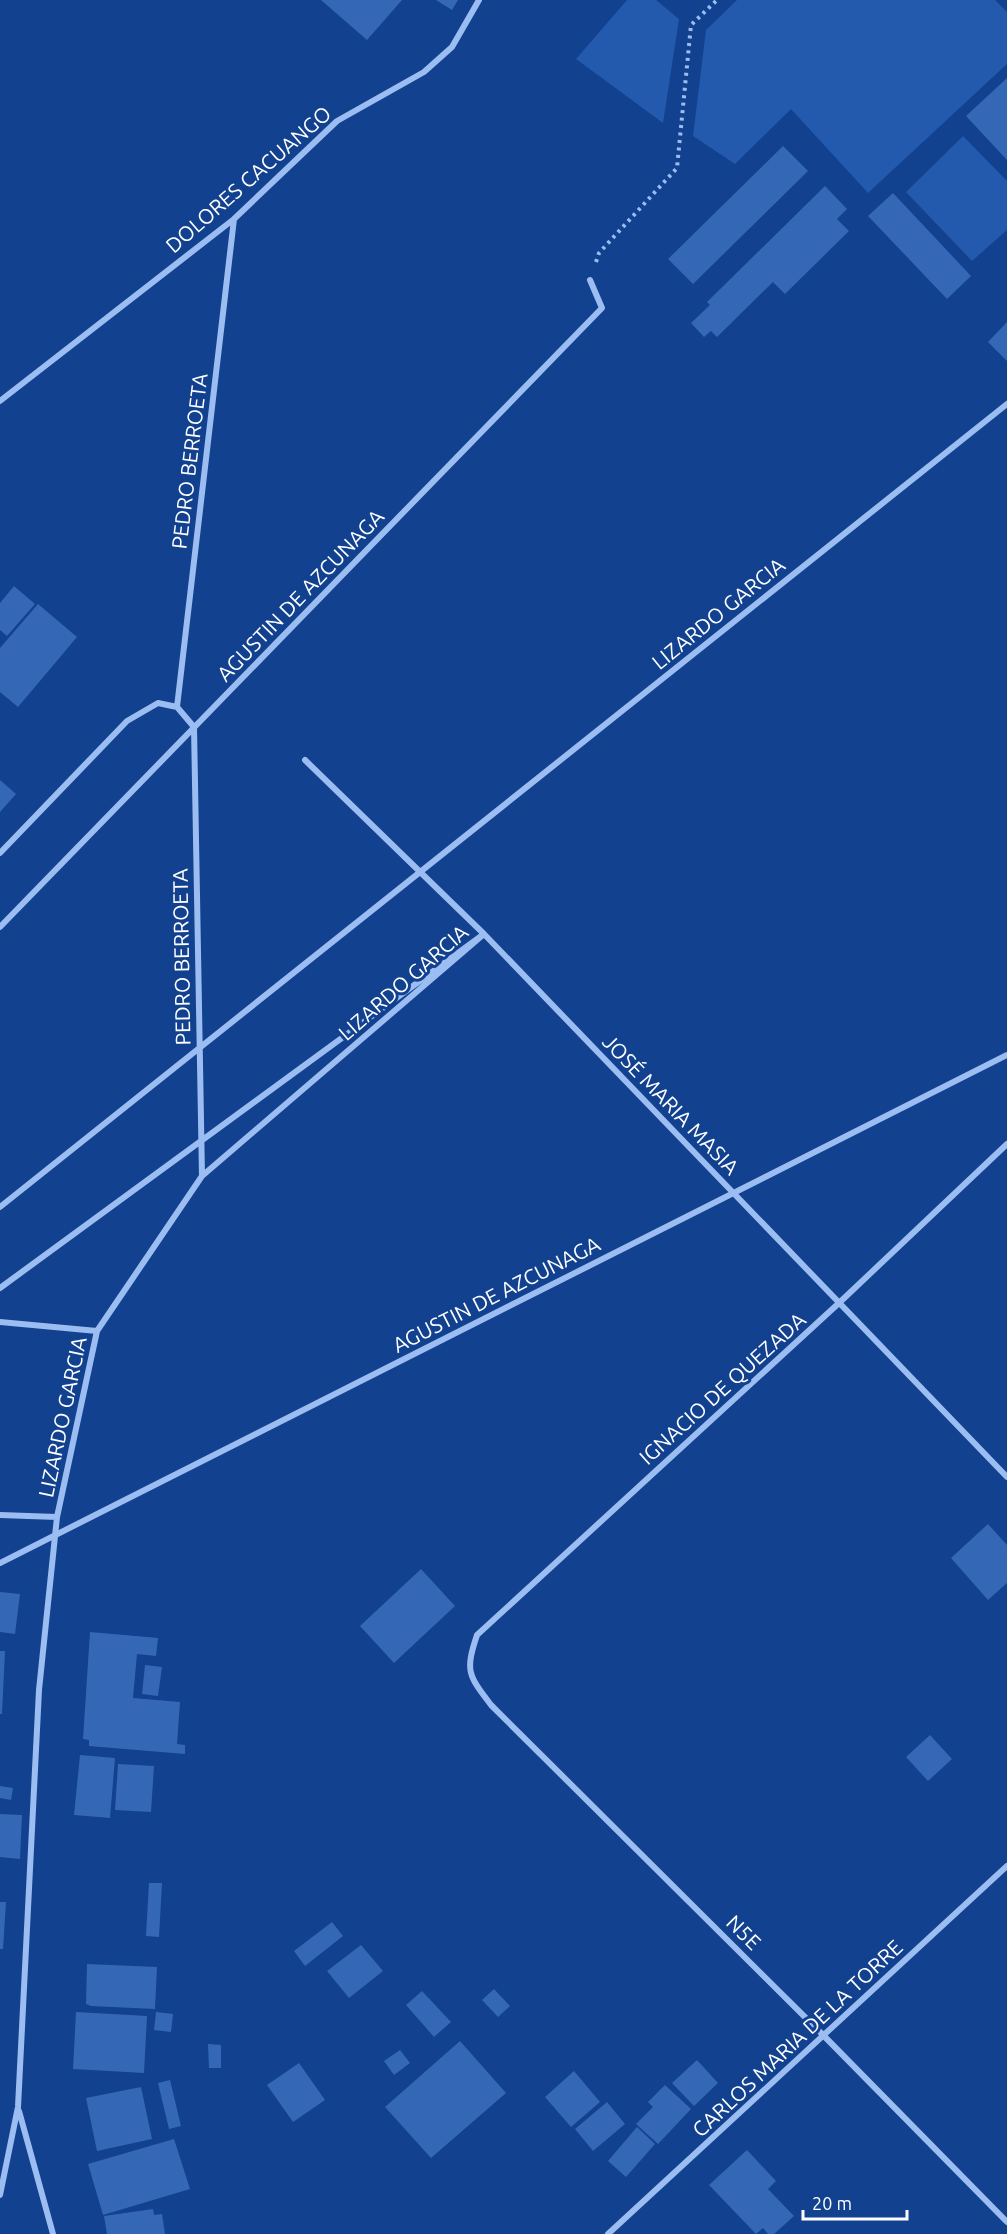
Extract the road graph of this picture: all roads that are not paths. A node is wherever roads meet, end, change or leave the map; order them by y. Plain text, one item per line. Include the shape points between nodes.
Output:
1 (479, 0) edge
2 (234, 219) junction
3 (590, 279) road end
4 (0, 400) edge
5 (1007, 404) edge
6 (177, 707) junction
7 (194, 728) junction
8 (305, 760) dead end
9 (0, 853) edge
10 (420, 872) junction
11 (0, 927) edge
12 (484, 934) junction
13 (200, 1048) junction
14 (1007, 1055) edge
15 (201, 1141) junction
16 (1007, 1144) edge
17 (202, 1176) junction
18 (733, 1193) junction
19 (0, 1207) edge
20 (0, 1288) edge
21 (839, 1303) junction
22 (0, 1322) edge
23 (97, 1331) junction
24 (1007, 1477) edge
25 (0, 1515) edge
26 (57, 1517) junction
27 (56, 1535) junction
28 (0, 1563) edge
29 (469, 1660) joint
30 (1007, 1866) edge
31 (824, 2036) junction
32 (18, 2107) junction
33 (0, 2195) edge
34 (1007, 2222) edge
35 (53, 2234) edge
36 (608, 2234) edge

1 - 2 street, DOLORES CACUANGO via 452,47 394,90 337,121
2 - 4 street, DOLORES CACUANGO
2 - 6 street, PEDRO BERROETA
3 - 7 street, AGUSTIN DE AZCUNAGA via 602,308
5 - 10 street, LIZARDO GARCIA
6 - 7 street
6 - 9 street via 158,703 127,721
7 - 11 street, AGUSTIN DE AZCUNAGA
7 - 13 street, PEDRO BERROETA
8 - 10 street, JOSÉ MARIA MASIA
10 - 12 street, JOSÉ MARIA MASIA
10 - 13 street, LIZARDO GARCIA
12 - 15 street, LIZARDO GARCIA
12 - 17 street, LIZARDO GARCIA
12 - 18 street, JOSÉ MARIA MASIA
13 - 15 street, PEDRO BERROETA
13 - 19 street, LIZARDO GARCIA
14 - 18 street, AGUSTIN DE AZCUNAGA
15 - 17 street, PEDRO BERROETA
15 - 20 street, LIZARDO GARCIA
16 - 21 street, IGNACIO DE QUEZADA
17 - 23 street, LIZARDO GARCIA
18 - 21 street, JOSÉ MARIA MASIA
18 - 27 street, AGUSTIN DE AZCUNAGA
21 - 24 street, JOSÉ MARIA MASIA
21 - 29 street, IGNACIO DE QUEZADA via 477,1635
22 - 23 street
23 - 26 street, LIZARDO GARCIA
25 - 26 street, LIZARDO GARCIA
26 - 27 street, LIZARDO GARCIA
27 - 28 street, AGUSTIN DE AZCUNAGA
27 - 32 street, LIZARDO GARCIA via 39,1690
29 - 31 street, N5E via 474,1682 491,1705
30 - 31 street, CARLOS MARIA DE LA TORRE
31 - 34 street, N5E
31 - 36 street, CARLOS MARIA DE LA TORRE
32 - 33 street, LIZARDO GARCIA
32 - 35 street

